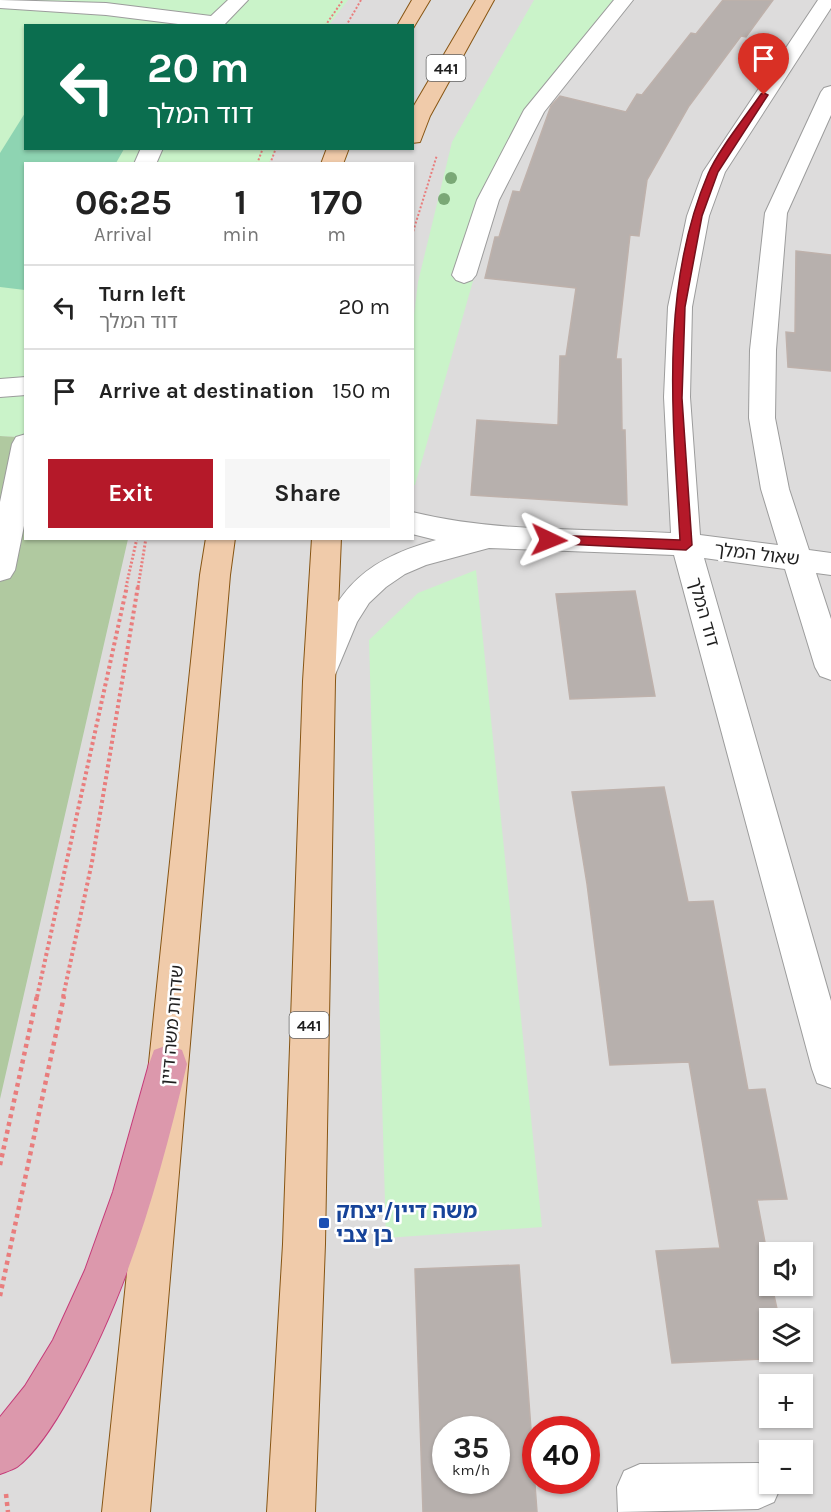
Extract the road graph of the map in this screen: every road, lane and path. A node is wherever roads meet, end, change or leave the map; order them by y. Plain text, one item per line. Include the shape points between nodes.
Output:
1 (239, 0) edge
2 (343, 0) edge
3 (361, 0) edge
4 (421, 0) edge
5 (484, 0) edge
6 (624, 0) edge
7 (827, 0) edge
8 (0, 2) edge
9 (212, 24) edge
10 (326, 24) edge
11 (347, 24) edge
12 (407, 24) edge
13 (831, 92) edge
14 (414, 132) edge
15 (464, 274) dead end
16 (24, 386) edge
17 (0, 388) edge
18 (24, 454) edge
19 (414, 523) edge
20 (503, 538) junction
21 (137, 540) edge
22 (146, 540) edge
23 (221, 540) edge
24 (327, 540) edge
25 (686, 545) junction
26 (799, 560) junction
27 (831, 564) edge
28 (0, 570) edge
29 (831, 668) edge
30 (319, 681) junction
31 (168, 1064) junction
32 (831, 1069) edge
33 (0, 1165) edge
34 (0, 1296) edge
35 (0, 1450) edge
36 (758, 1486) dead end
37 (126, 1512) edge
38 (291, 1512) edge
39 (642, 1512) edge

1 - 9 street
2 - 10 path
3 - 11 path
4 - 12 main road
5 - 14 main road, 441
6 - 15 street via 534,110 488,200
7 - 25 street, דוד המלך via 714,172 698,216 679,319 677,398
8 - 9 street via 106,9
13 - 26 street via 776,213 763,350 762,418 775,489
16 - 17 street
18 - 28 street
19 - 20 street, שאול המלך
20 - 25 street, שאול המלך
20 - 30 street, שאול המלך via 423,555 397,563 378,575 359,593 344,617
21 - 33 path
22 - 34 path via 92,862
23 - 31 main road, שדרות משה דיין
24 - 30 main road, 441
25 - 26 street, שאול המלך
25 - 32 street, דוד המלך
26 - 27 street, שאול המלך
26 - 29 street
30 - 38 main road, 441 via 304,1244
31 - 35 highway via 133,1197 108,1271 45,1395
31 - 37 main road, שדרות משה דיין
36 - 39 street via 640,1487

